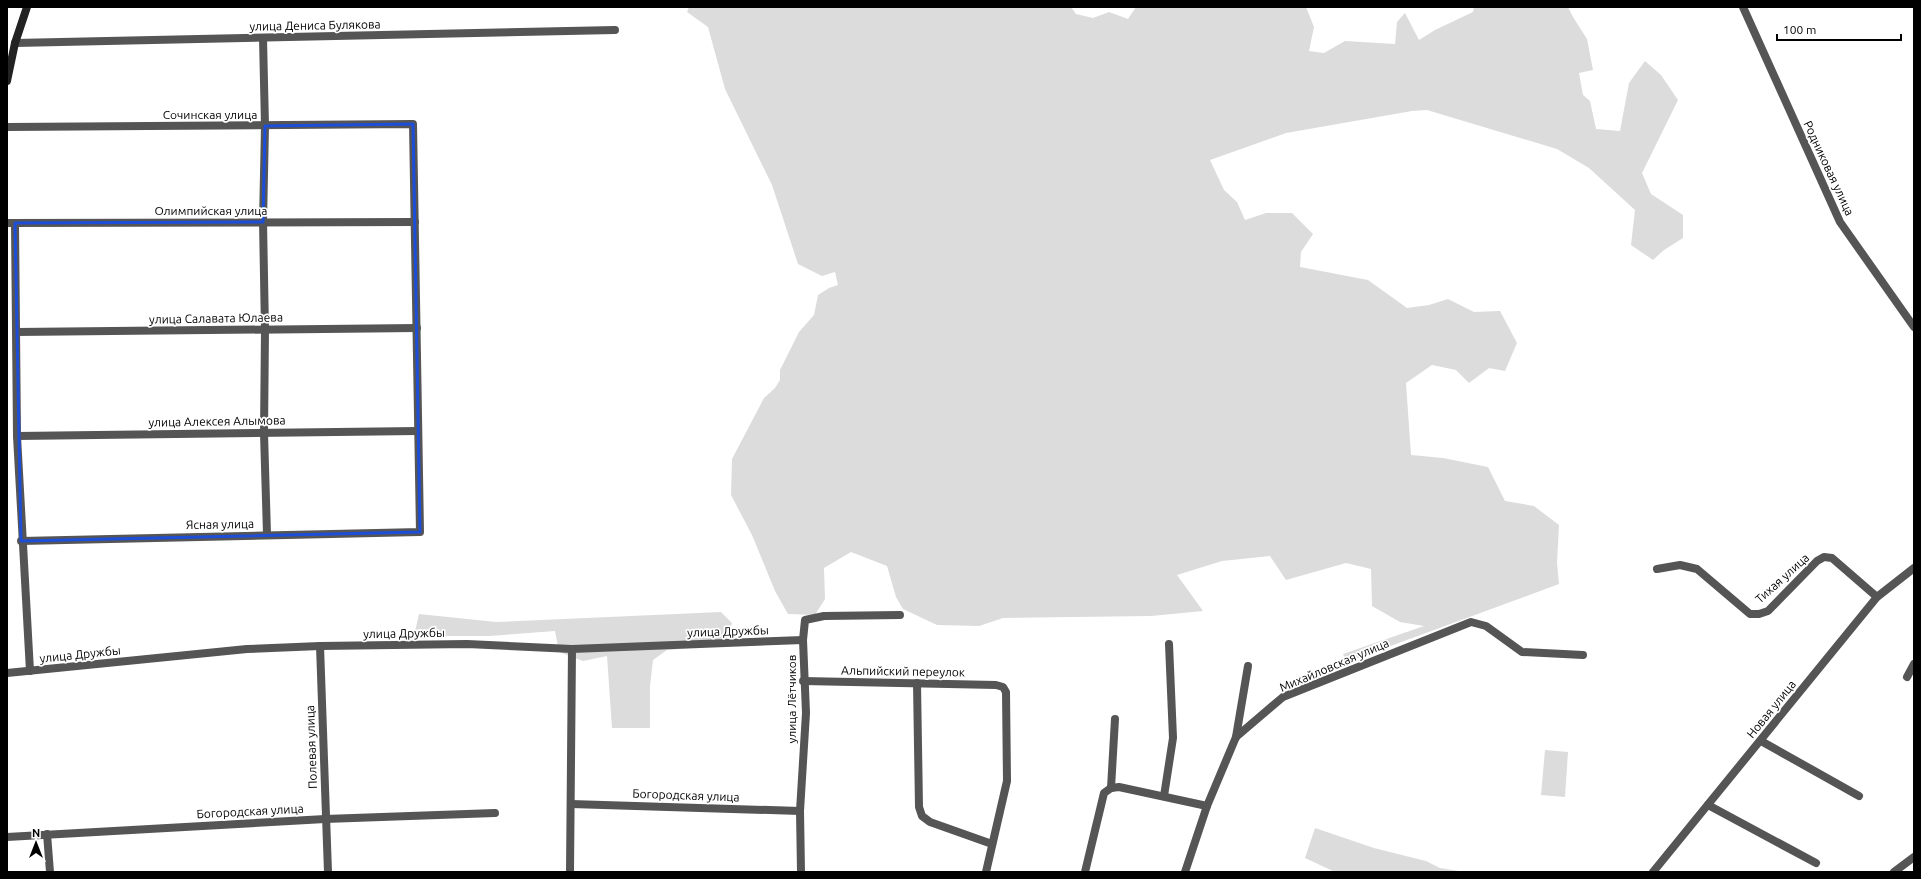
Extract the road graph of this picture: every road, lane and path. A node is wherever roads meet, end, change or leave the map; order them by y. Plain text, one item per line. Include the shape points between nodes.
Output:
1 (27, 7) edge
2 (1743, 7) edge
3 (615, 30) dead end
4 (263, 38) junction
5 (15, 43) junction
6 (7, 81) edge
7 (265, 126) junction
8 (7, 127) edge
9 (263, 222) junction
10 (414, 222) junction
11 (11, 223) edge
12 (1914, 327) edge
13 (416, 328) junction
14 (265, 330) junction
15 (16, 332) junction
16 (418, 430) junction
17 (264, 433) junction
18 (17, 436) junction
19 (267, 534) junction
20 (21, 540) junction
21 (1914, 568) edge
22 (1657, 569) dead end
23 (1877, 597) junction
24 (900, 615) dead end
25 (803, 640) junction
26 (1169, 644) dead end
27 (320, 646) junction
28 (572, 649) junction
29 (1584, 655) dead end
30 (1914, 664) edge
31 (1248, 666) dead end
32 (30, 671) junction
33 (7, 673) edge
34 (1907, 677) dead end
35 (803, 681) junction
36 (917, 683) junction
37 (1115, 719) dead end
38 (1236, 737) junction
39 (1761, 741) junction
40 (1111, 788) junction
41 (1164, 796) junction
42 (1859, 796) dead end
43 (571, 804) junction
44 (1207, 806) junction
45 (1708, 806) junction
46 (800, 811) junction
47 (496, 813) dead end
48 (325, 819) junction
49 (47, 834) junction
50 (7, 837) edge
51 (992, 844) junction
52 (1914, 857) edge
53 (1816, 863) dead end
54 (50, 872) edge
55 (328, 872) edge
56 (570, 872) edge
57 (801, 872) edge
58 (986, 872) edge
59 (1085, 872) edge
60 (1185, 872) edge
61 (1653, 872) edge
62 (1894, 872) edge

1 - 5 main road
2 - 12 street, Родниковая улица via 1840,222
3 - 4 street, улица Дениса Булякова
4 - 5 street, улица Дениса Булякова
4 - 7 street
5 - 6 main road
7 - 8 street, Сочинская улица
7 - 9 street
7 - 10 street, Сочинская улица via 413,124
9 - 10 street, Олимпийская улица
9 - 11 street, Олимпийская улица
9 - 14 street
10 - 13 street
11 - 15 street
13 - 14 street, улица Салавата Юлаева
13 - 16 street
14 - 15 street, улица Салавата Юлаева
14 - 17 street
15 - 18 street
16 - 17 street, улица Алексея Алымова
16 - 19 street, Ясная улица via 420,532
17 - 18 street, улица Алексея Алымова
17 - 19 street
18 - 20 street
19 - 20 street, Ясная улица
20 - 32 street
21 - 23 street, Новая улица
22 - 23 street, Тихая улица via 1680,565 1697,569 1750,614 1759,614 1768,611 1817,561 1832,558
23 - 39 street, Новая улица
24 - 25 street, улица Лётчиков via 824,616 805,620
25 - 28 street, улица Дружбы
25 - 35 street, улица Лётчиков
26 - 41 street via 1173,738
27 - 28 street, улица Дружбы via 466,644
27 - 32 street, улица Дружбы via 248,649
27 - 48 street, Полевая улица
28 - 43 street
29 - 38 street, Михайловская улица via 1522,652 1486,626 1471,622 1283,697
30 - 34 street
31 - 38 street
32 - 33 street, улица Дружбы
35 - 36 street, Альпийский переулок
35 - 46 street, улица Лётчиков via 806,713
36 - 51 street via 918,807 922,816 930,822
36 - 51 street, Альпийский переулок via 996,685 1003,687 1006,692 1007,781
37 - 40 street
38 - 44 street, Михайловская улица
39 - 42 street
39 - 45 street, Новая улица
40 - 41 street via 1119,787
40 - 59 street via 1104,792
41 - 44 street
43 - 46 street, Богородская улица
43 - 56 street
44 - 60 street, Михайловская улица
45 - 53 street
45 - 61 street, Новая улица
46 - 57 street, улица Лётчиков
47 - 48 street, Богородская улица
48 - 49 street, Богородская улица
48 - 55 street, Полевая улица
49 - 50 street, Богородская улица
49 - 54 street
51 - 58 street
52 - 62 street

